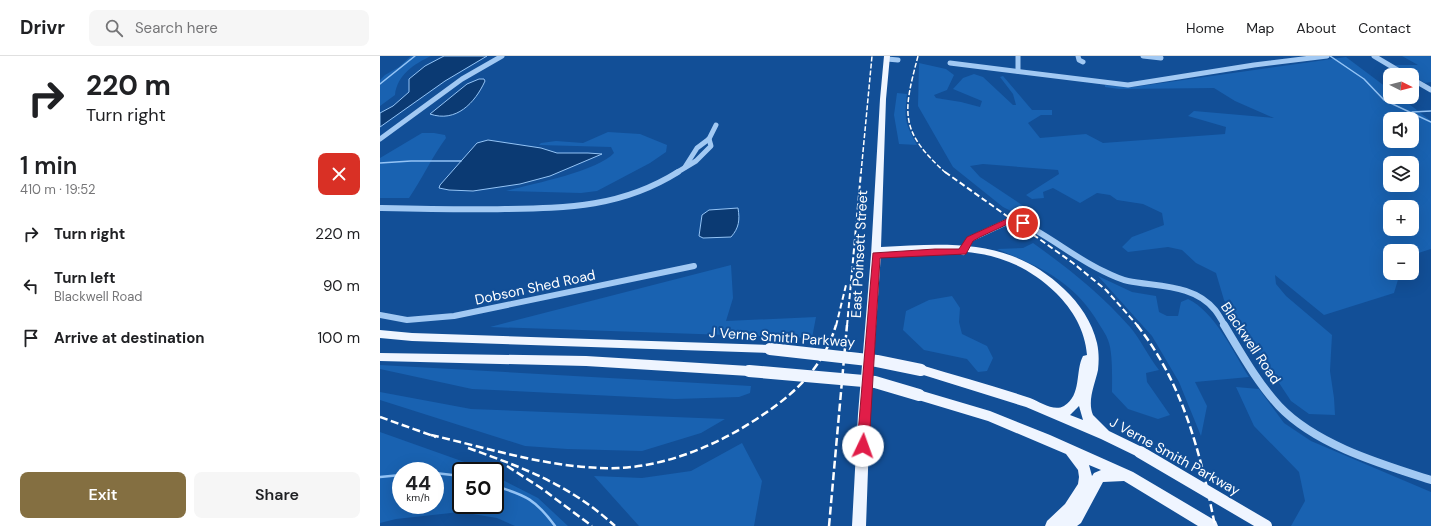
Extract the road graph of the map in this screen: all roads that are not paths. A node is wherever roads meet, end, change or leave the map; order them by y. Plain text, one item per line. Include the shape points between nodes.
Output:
1 (502, 56) edge
2 (1018, 56) edge
3 (1078, 56) edge
4 (1143, 56) edge
5 (1326, 56) edge
6 (1374, 56) edge
7 (887, 58) edge
8 (1161, 58) dead end
9 (898, 60) dead end
10 (1083, 62) dead end
11 (950, 63) dead end
12 (1394, 68) edge
13 (1018, 71) junction
14 (1419, 83) edge
15 (1431, 90) edge
16 (716, 125) dead end
17 (380, 139) edge
18 (380, 208) edge
19 (963, 250) junction
20 (876, 252) junction
21 (694, 266) dead end
22 (380, 315) edge
23 (380, 334) edge
24 (380, 357) edge
25 (1056, 414) junction
26 (1105, 435) junction
27 (1066, 448) junction
28 (1128, 476) junction
29 (1431, 480) edge
30 (859, 526) edge
31 (1052, 526) edge
32 (1067, 526) edge
33 (1211, 526) edge
34 (1266, 526) edge

1 - 17 street via 453,85
2 - 13 street
3 - 10 street
4 - 8 street
5 - 13 street via 1137,84 1109,83
6 - 12 street
7 - 9 street
7 - 20 main road, East Poinsett Street
11 - 13 street
14 - 15 street
16 - 18 street via 709,139 711,146 696,161 654,185 626,197 563,208
19 - 20 main road
19 - 25 main road via 994,257 1025,270 1056,293 1076,318 1086,346 1086,372 1073,405 1068,410
19 - 26 main road via 997,253 1026,265 1046,277 1072,303 1085,324 1093,352 1092,377 1085,401 1085,412 1090,422
19 - 29 street, Blackwell Road via 970,239 977,235 1016,220 1113,276 1174,286 1190,292 1215,310 1271,397 1292,418 1336,444
20 - 30 main road, East Poinsett Street
21 - 22 street, Dobson Shed Road via 460,316 414,319
23 - 25 main road, J Verne Smith Parkway, bridge via 770,349 877,360 921,370
24 - 27 main road, bridge via 586,361 875,382 990,416
25 - 26 main road, J Verne Smith Parkway
26 - 34 main road, J Verne Smith Parkway, bridge via 1140,452
27 - 28 main road
27 - 31 main road via 1080,461 1086,476 1074,505
28 - 32 main road via 1099,477 1076,518
28 - 33 main road

